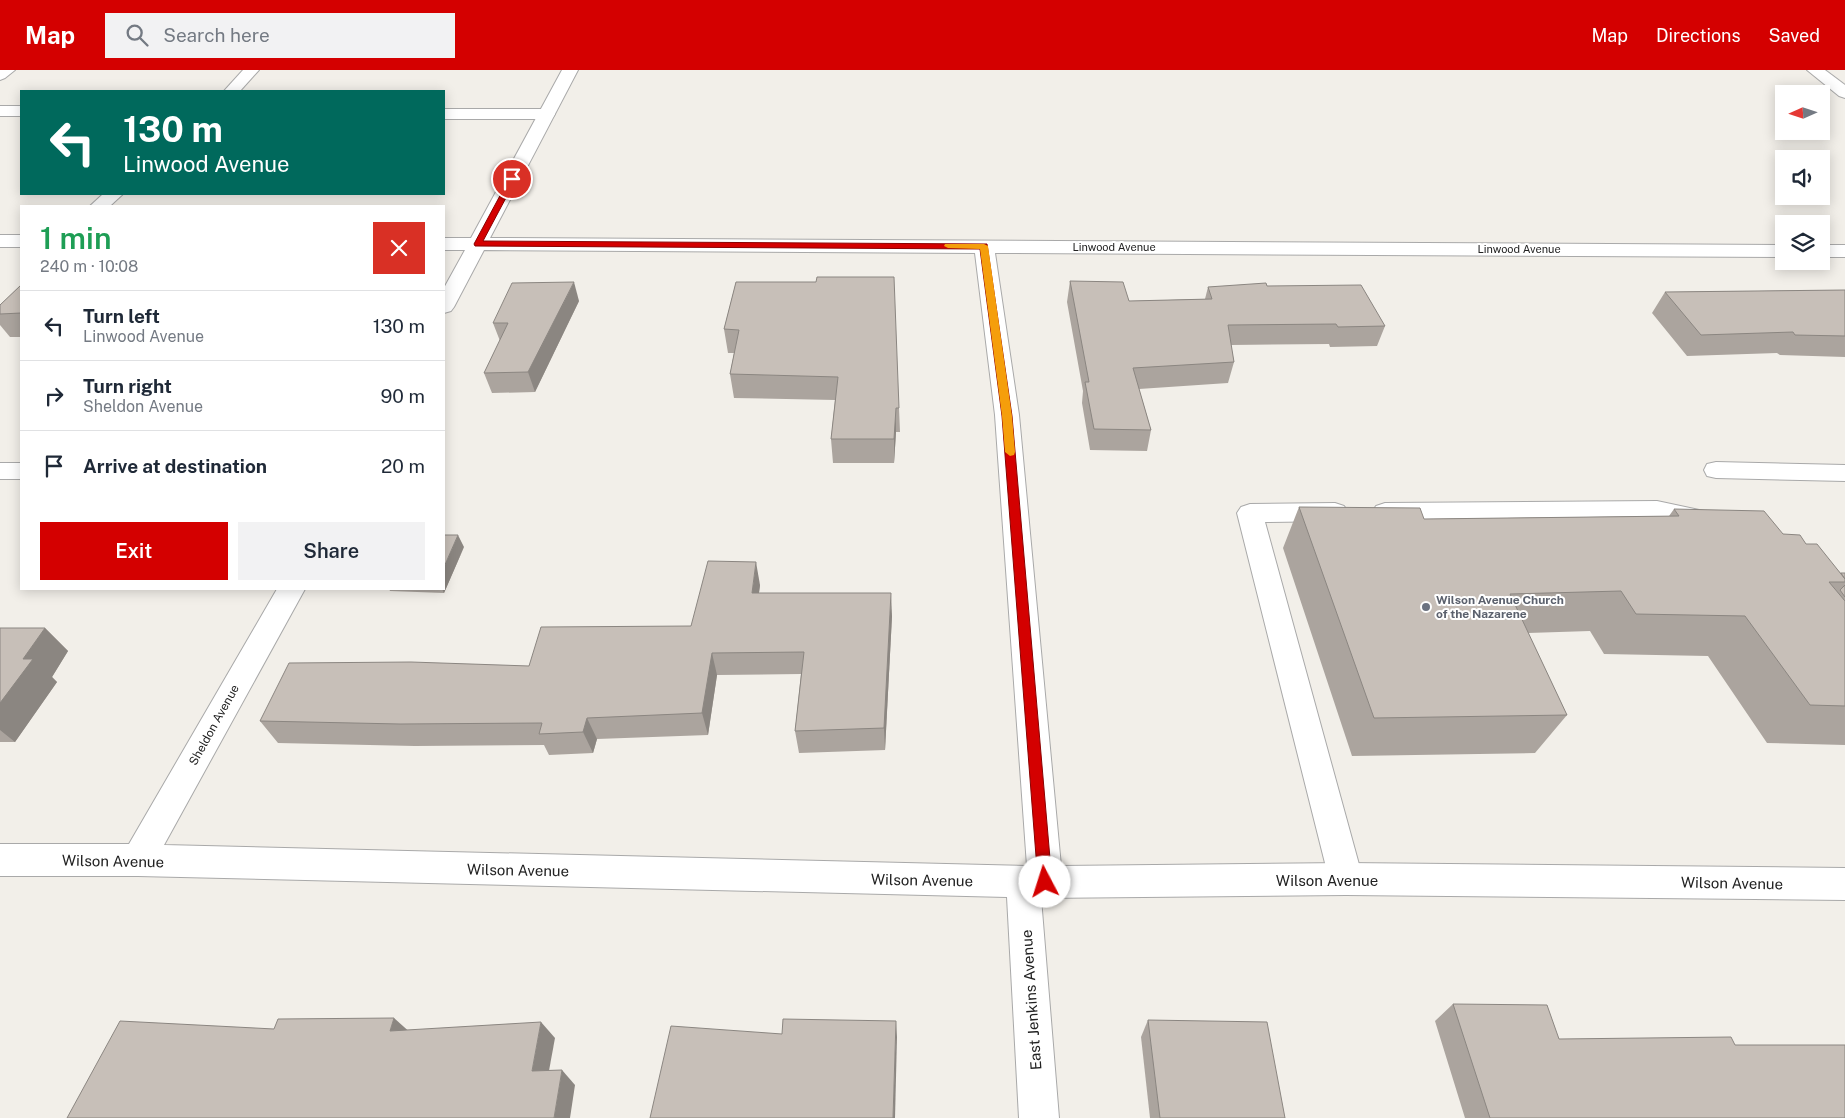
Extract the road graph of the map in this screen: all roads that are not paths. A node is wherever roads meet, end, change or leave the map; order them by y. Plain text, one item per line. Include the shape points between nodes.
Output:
1 (8, 70) edge
2 (251, 70) edge
3 (570, 70) edge
4 (1815, 70) edge
5 (0, 75) edge
6 (233, 90) edge
7 (1845, 93) edge
8 (0, 111) edge
9 (20, 111) edge
10 (445, 114) edge
11 (547, 114) junction
12 (113, 195) edge
13 (100, 205) edge
14 (0, 241) edge
15 (20, 242) edge
16 (445, 244) edge
17 (478, 244) junction
18 (984, 246) junction
19 (1775, 251) edge
20 (1830, 251) edge
21 (1845, 251) edge
22 (445, 305) edge
23 (1716, 470) dead end
24 (0, 471) edge
25 (20, 471) edge
26 (1845, 473) edge
27 (1728, 528) edge
28 (290, 590) edge
29 (0, 860) edge
30 (138, 860) junction
31 (1346, 879) junction
32 (1034, 882) junction
33 (1845, 884) edge
34 (1039, 1118) edge

1 - 5 street
2 - 6 street
3 - 11 street
4 - 7 street
8 - 9 street
10 - 11 street
11 - 17 street
12 - 13 street
14 - 15 street
16 - 17 street, Linwood Avenue
17 - 18 street, Linwood Avenue
17 - 22 street
18 - 19 street, Linwood Avenue
18 - 32 street, East Jenkins Avenue via 1007,416
20 - 21 street
23 - 26 street
24 - 25 street
27 - 31 street via 1713,521 1657,510 1250,513
28 - 30 street, Sheldon Avenue
29 - 30 street, Wilson Avenue
30 - 32 street, Wilson Avenue
31 - 32 street, Wilson Avenue
31 - 33 street, Wilson Avenue
32 - 34 street, East Jenkins Avenue

